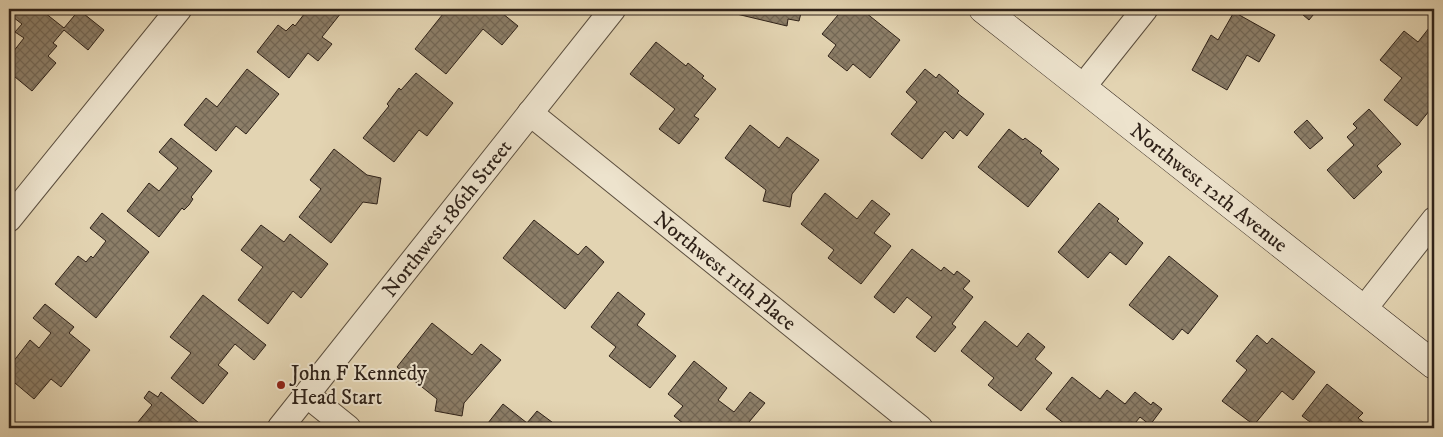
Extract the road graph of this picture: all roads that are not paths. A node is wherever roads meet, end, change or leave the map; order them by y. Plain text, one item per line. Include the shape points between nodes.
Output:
1 (179, 9) edge
2 (613, 9) edge
3 (983, 9) edge
4 (1144, 9) edge
5 (1082, 88) junction
6 (530, 113) junction
7 (9, 219) edge
8 (1434, 220) edge
9 (1364, 309) junction
10 (1434, 365) edge
11 (307, 394) junction
12 (280, 428) edge
13 (348, 428) edge
14 (920, 428) edge

1 - 7 street
2 - 6 street, Northwest 186th Street
3 - 5 street, Northwest 12th Avenue
4 - 5 street
5 - 9 street, Northwest 12th Avenue
6 - 11 street, Northwest 186th Street
6 - 14 street, Northwest 11th Place
8 - 9 street
9 - 10 street, Northwest 12th Avenue
11 - 12 street, Northwest 186th Street
11 - 13 street

